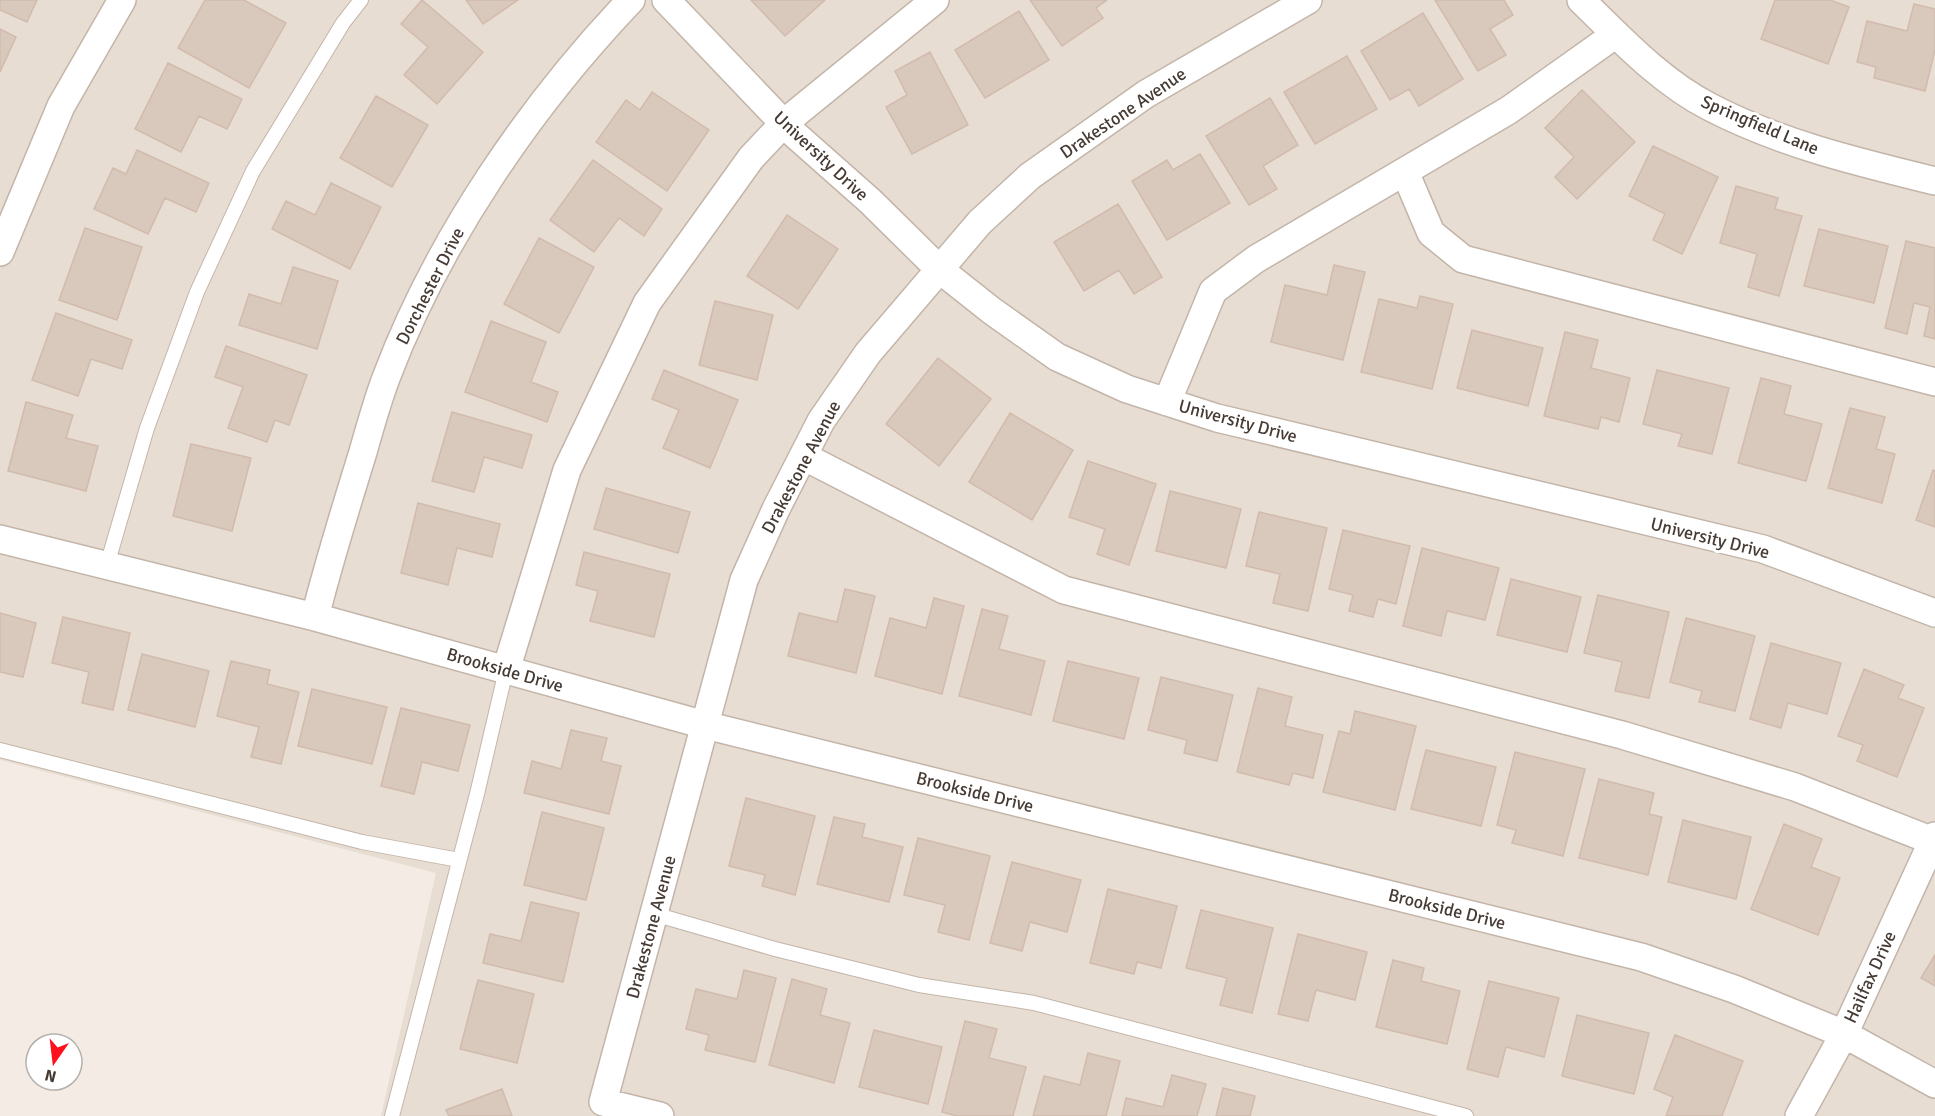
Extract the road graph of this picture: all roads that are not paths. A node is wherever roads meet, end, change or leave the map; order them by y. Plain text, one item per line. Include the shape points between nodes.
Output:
1 (122, 0) edge
2 (361, 0) edge
3 (631, 0) edge
4 (666, 0) edge
5 (935, 0) edge
6 (1308, 0) edge
7 (1581, 0) edge
8 (1616, 34) junction
9 (784, 123) junction
10 (1405, 172) junction
11 (1935, 181) edge
12 (0, 252) edge
13 (939, 269) junction
14 (1935, 382) edge
15 (1167, 402) junction
16 (803, 456) junction
17 (0, 538) edge
18 (107, 565) junction
19 (1935, 613) edge
20 (315, 617) junction
21 (506, 670) junction
22 (705, 725) junction
23 (0, 750) edge
24 (1934, 840) edge
25 (459, 860) junction
26 (654, 914) junction
27 (1844, 1034) junction
28 (1935, 1084) edge
29 (392, 1116) edge
30 (660, 1116) edge
31 (1466, 1116) edge
32 (1799, 1116) edge

1 - 12 street via 61,106
2 - 18 lane via 253,171 197,292 147,428
3 - 20 street, Dorchester Drive via 558,84 506,157 454,236 415,310 385,379
4 - 9 street, University Drive
5 - 9 street
6 - 13 street, Drakestone Avenue via 1146,94 1030,176 980,222
7 - 8 street, Springfield Lane
8 - 10 street via 1509,110
8 - 11 street, Springfield Lane via 1660,74 1709,107 1812,150
9 - 13 street, University Drive
9 - 21 street via 751,158 647,303 567,470
10 - 14 street via 1431,233 1463,259
10 - 15 street via 1256,259 1213,291
13 - 15 street, University Drive via 1057,357 1127,389
13 - 16 street, Drakestone Avenue via 868,353 821,421
15 - 19 street, University Drive via 1217,418 1763,549
16 - 22 street, Drakestone Avenue via 744,580
16 - 24 street via 1064,590 1622,735 1795,786
17 - 18 street, Brookside Drive
18 - 20 street, Brookside Drive
20 - 21 street, Brookside Drive
21 - 22 street, Brookside Drive
21 - 25 lane
22 - 26 street, Drakestone Avenue
22 - 27 street, Brookside Drive via 1641,957 1734,989
23 - 25 lane via 362,842
24 - 27 street, Hailfax Drive
25 - 29 lane
26 - 30 street, Drakestone Avenue via 603,1102
26 - 31 lane via 920,985 1034,1003
27 - 28 street, Brookside Drive
27 - 32 street, Hailfax Drive

